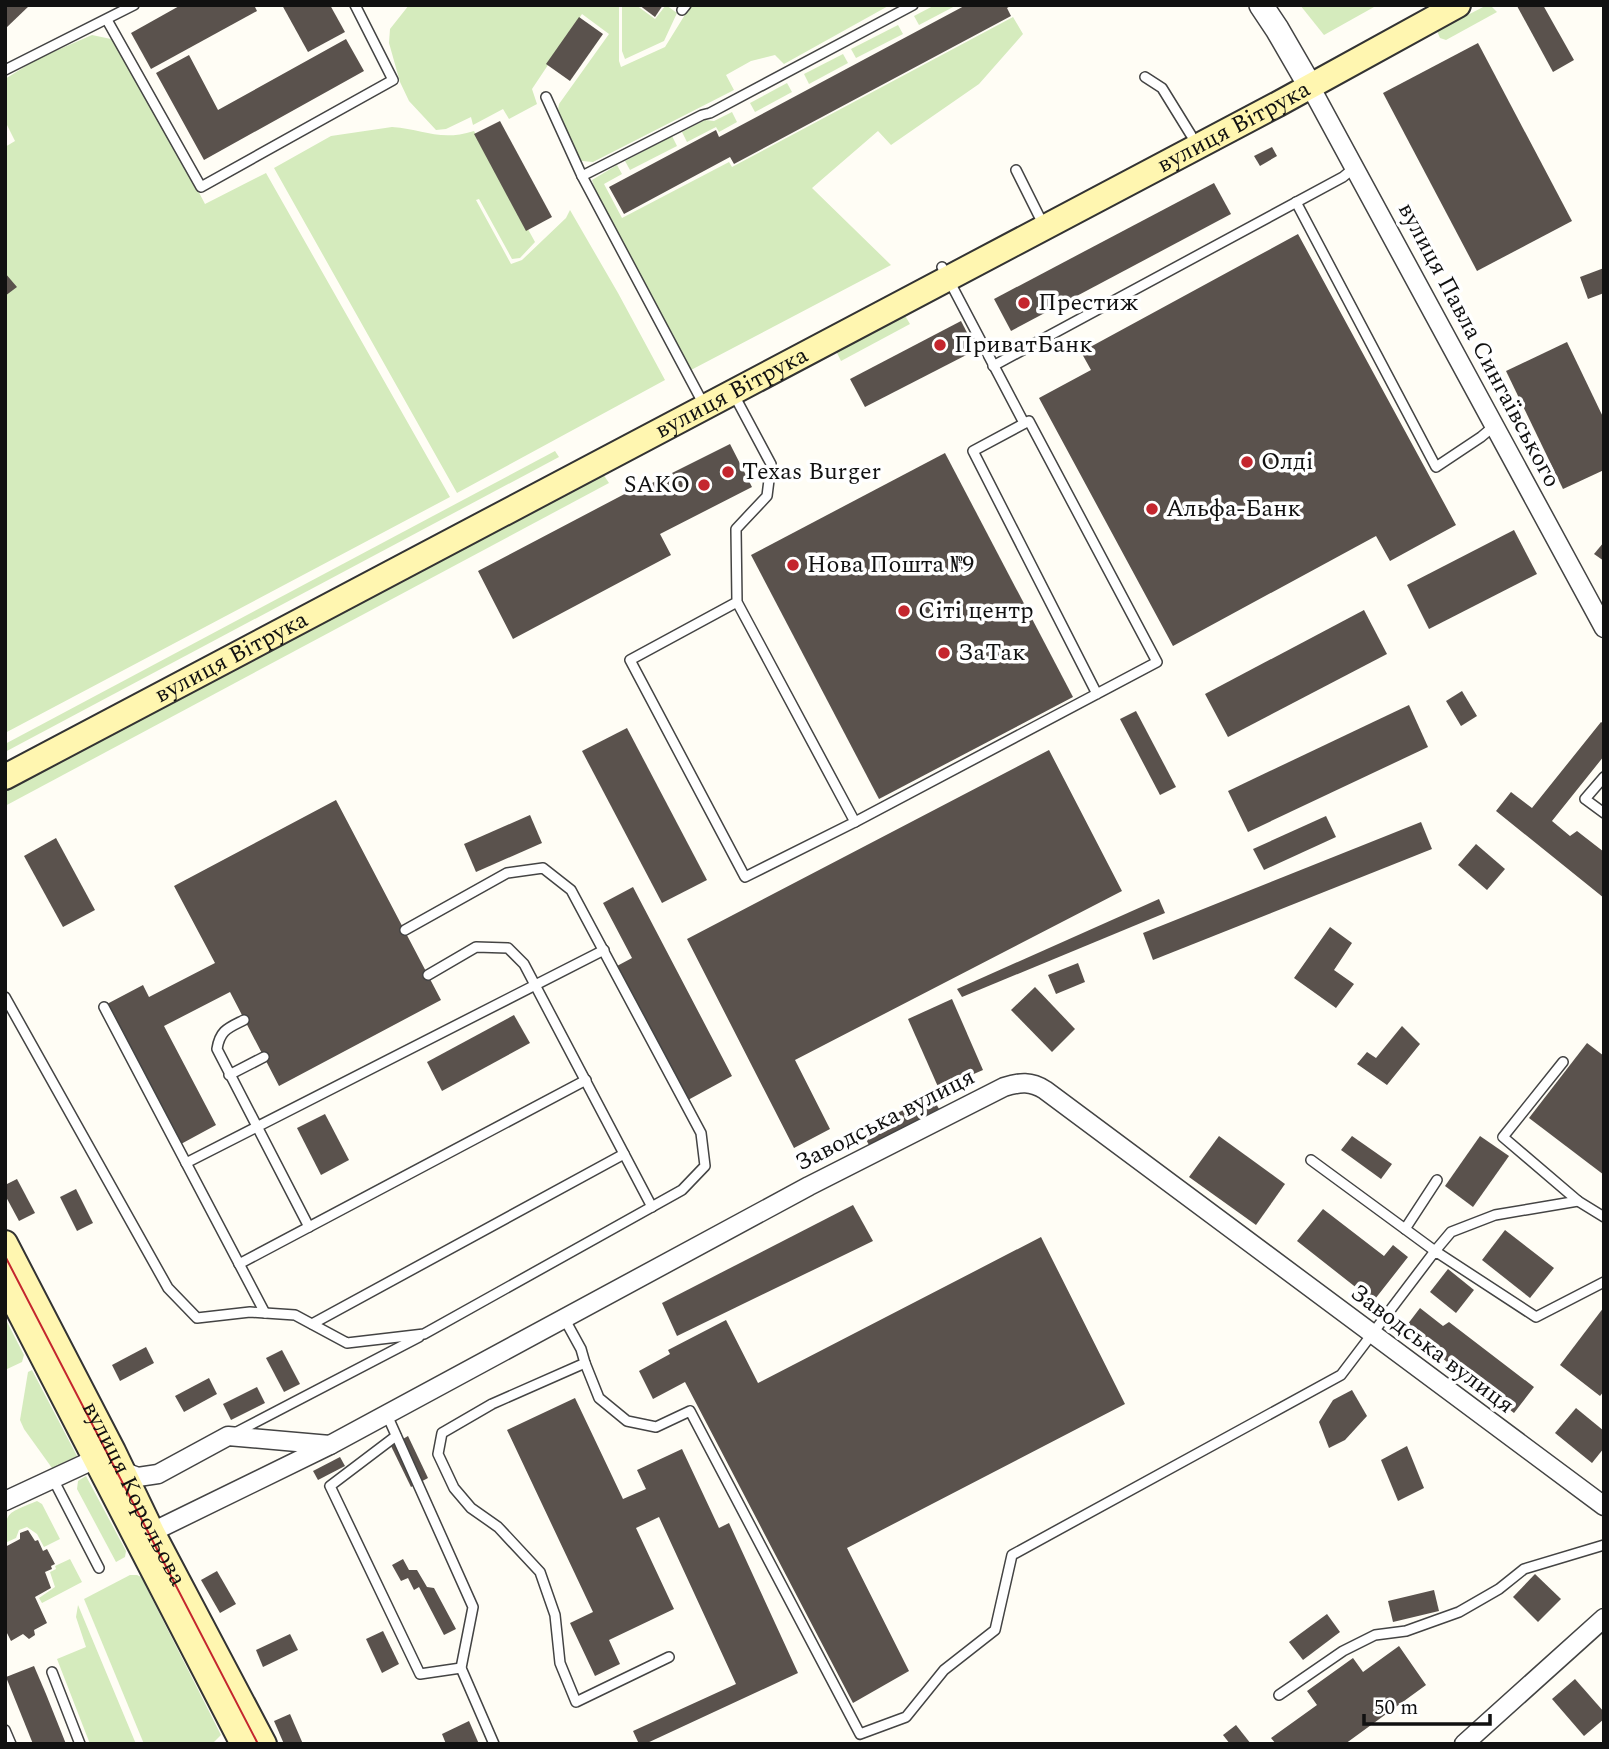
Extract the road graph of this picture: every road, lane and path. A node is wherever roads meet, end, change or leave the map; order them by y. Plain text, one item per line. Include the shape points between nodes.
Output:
1 (134, 5) edge
2 (355, 5) edge
3 (913, 5) edge
4 (1261, 5) edge
5 (1430, 5) edge
6 (1458, 5) edge
7 (107, 20) junction
8 (5, 70) edge
9 (1145, 77) dead end
10 (1307, 81) junction
11 (546, 97) dead end
12 (1191, 135) junction
13 (1355, 167) junction
14 (1016, 170) dead end
15 (582, 176) junction
16 (1296, 202) junction
17 (1039, 216) junction
18 (945, 273) junction
19 (993, 366) junction
20 (730, 387) junction
21 (702, 402) junction
22 (1024, 423) junction
23 (1494, 426) junction
24 (737, 602) junction
25 (1604, 628) edge
26 (1097, 694) junction
27 (5, 765) edge
28 (5, 777) edge
29 (1604, 777) edge
30 (1604, 813) edge
31 (855, 822) junction
32 (405, 930) dead end
33 (604, 950) junction
34 (428, 975) dead end
35 (535, 985) junction
36 (5, 997) edge
37 (104, 1007) dead end
38 (244, 1020) dead end
39 (264, 1057) dead end
40 (1563, 1062) dead end
41 (229, 1076) junction
42 (586, 1080) junction
43 (257, 1127) junction
44 (624, 1154) junction
45 (1311, 1160) dead end
46 (186, 1163) junction
47 (1437, 1180) dead end
48 (1578, 1201) junction
49 (652, 1207) junction
50 (1604, 1217) edge
51 (309, 1227) junction
52 (1405, 1229) junction
53 (5, 1243) edge
54 (1435, 1251) junction
55 (239, 1264) junction
56 (1604, 1282) edge
57 (5, 1284) edge
58 (265, 1313) junction
59 (564, 1318) junction
60 (312, 1324) junction
61 (1370, 1333) junction
62 (424, 1334) junction
63 (585, 1363) junction
64 (387, 1415) junction
65 (228, 1436) junction
66 (396, 1436) junction
67 (330, 1445) junction
68 (110, 1461) junction
69 (53, 1479) junction
70 (5, 1501) edge
71 (1603, 1504) edge
72 (152, 1532) junction
73 (1604, 1545) edge
74 (99, 1568) dead end
75 (1604, 1618) edge
76 (669, 1657) dead end
77 (461, 1668) junction
78 (52, 1672) dead end
79 (1279, 1695) dead end
80 (5, 1730) edge
81 (239, 1734) edge
82 (11, 1744) edge
83 (80, 1744) edge
84 (264, 1744) edge
85 (494, 1744) edge
86 (1464, 1744) edge

1 - 7 lane
2 - 7 lane via 393,80 201,187
3 - 15 lane
4 - 10 street
5 - 10 main road, вулиця Вітрука
6 - 10 main road, вулиця Вітрука
7 - 8 lane
9 - 12 lane via 1162,88
10 - 12 main road, вулиця Вітрука
10 - 13 street, вулиця Павла Сингаївського
10 - 18 main road, вулиця Вітрука
11 - 15 lane
12 - 17 main road, вулиця Вітрука
13 - 16 lane
13 - 23 street, вулиця Павла Сингаївського
14 - 17 lane
15 - 21 lane
16 - 19 lane
16 - 23 lane via 1436,467
17 - 18 main road, вулиця Вітрука
18 - 19 lane
18 - 20 main road, вулиця Вітрука
19 - 22 lane
20 - 21 main road, вулиця Вітрука
20 - 24 lane via 771,464 767,496 736,529
21 - 27 main road, вулиця Вітрука
21 - 28 main road, вулиця Вітрука
22 - 26 lane via 973,451
22 - 26 lane via 1029,421 1157,662
23 - 25 street, вулиця Павла Сингаївського
24 - 31 lane
24 - 31 lane via 630,660 745,877
26 - 31 lane
29 - 30 lane via 1585,799
32 - 33 lane via 507,873 543,868 571,890
33 - 35 lane
33 - 49 lane via 701,1133 705,1166 682,1190
34 - 35 lane via 476,947 508,948
35 - 42 lane
35 - 43 lane
36 - 58 lane via 168,1288 197,1318
37 - 46 lane
38 - 41 lane via 219,1037 217,1049
39 - 41 lane
40 - 48 lane via 1503,1138
41 - 43 lane
42 - 44 lane
42 - 51 lane
43 - 46 lane
43 - 51 lane
44 - 49 lane
44 - 60 lane
45 - 52 lane
46 - 55 lane
47 - 52 lane
48 - 50 lane
48 - 54 lane via 1495,1215 1451,1232
49 - 62 lane
51 - 55 lane
52 - 54 lane
53 - 68 main road, вулиця Корольова
54 - 56 lane via 1536,1317
54 - 61 lane
55 - 58 lane
57 - 68 main road, вулиця Корольова
58 - 60 lane via 295,1315
59 - 61 street, Заводська вулиця via 809,1186 1004,1087 1023,1082 1045,1090
59 - 63 lane
59 - 64 street, Заводська вулиця
60 - 62 lane via 347,1343
61 - 63 lane via 1341,1375 1012,1555 995,1630 944,1670 906,1717 860,1734 690,1411 656,1427 627,1421 599,1398
61 - 71 street, Заводська вулиця
62 - 65 lane
63 - 76 lane via 492,1404 442,1433 438,1454 454,1489 540,1572 555,1615 560,1663 576,1702
64 - 66 lane
64 - 67 street, Заводська вулиця
65 - 67 street
65 - 68 street via 159,1474 138,1477
66 - 77 lane via 473,1607
66 - 77 lane via 330,1486 420,1674
67 - 72 street, Заводська вулиця
68 - 69 street
68 - 72 main road, вулиця Корольова
68 - 81 main road, вулиця Корольова
69 - 70 street
69 - 74 lane
72 - 81 main road, вулиця Корольова
73 - 79 lane via 1524,1569 1459,1612 1406,1631 1375,1635
75 - 86 street
77 - 85 lane
78 - 83 lane
80 - 82 lane
81 - 84 main road, вулиця Корольова

